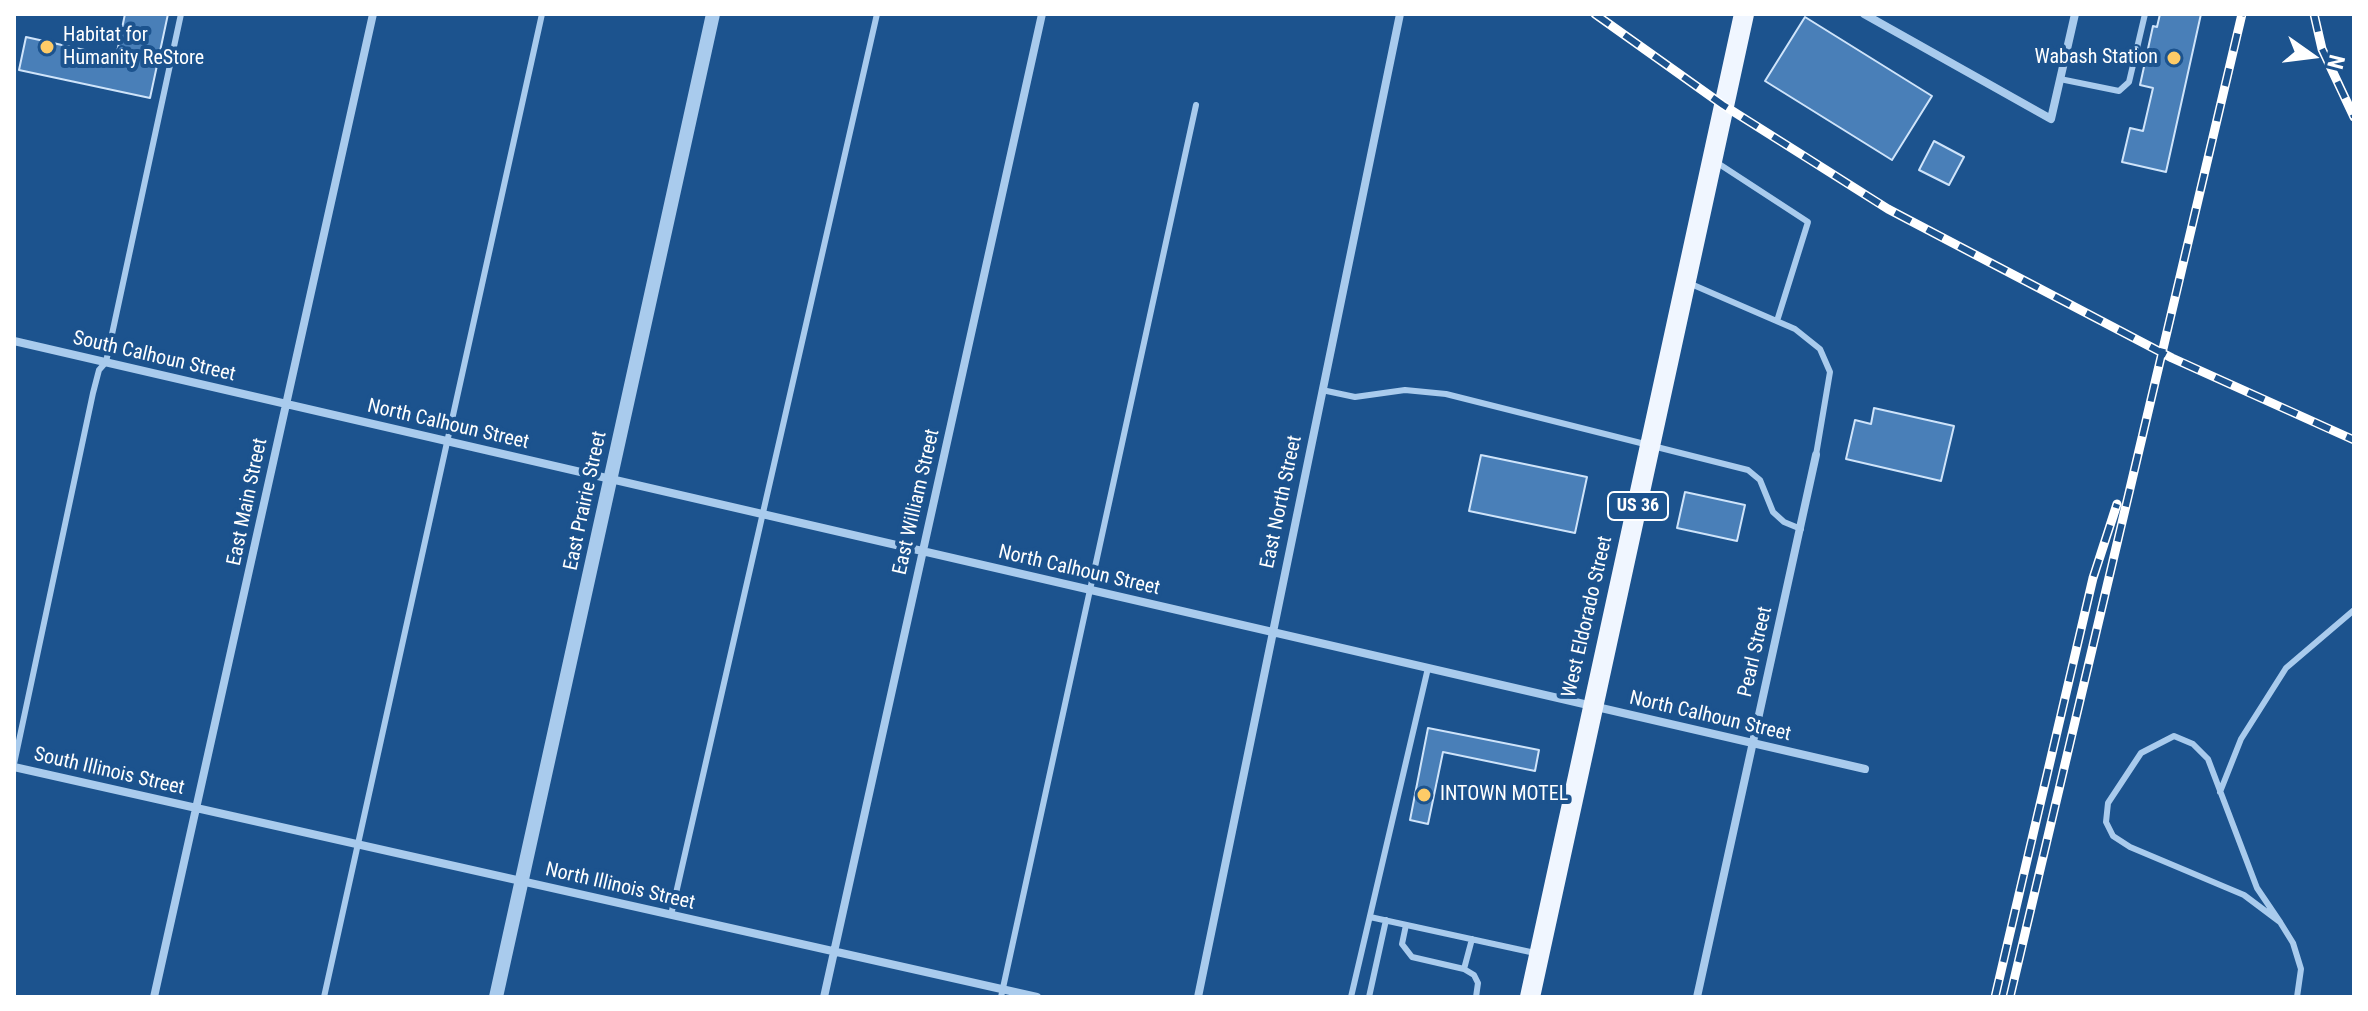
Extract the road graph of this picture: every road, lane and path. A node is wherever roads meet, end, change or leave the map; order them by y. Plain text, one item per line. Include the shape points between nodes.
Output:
1 (181, 14) edge
2 (373, 14) edge
3 (542, 14) edge
4 (713, 14) edge
5 (877, 14) edge
6 (1042, 14) edge
7 (1400, 14) edge
8 (1744, 14) edge
9 (1864, 14) edge
10 (2075, 14) edge
11 (2145, 14) edge
12 (2060, 79) junction
13 (1196, 105) dead end
14 (1712, 159) junction
15 (1684, 281) junction
16 (1777, 321) junction
17 (14, 341) edge
18 (106, 362) junction
19 (1322, 390) junction
20 (286, 404) junction
21 (450, 442) junction
22 (1651, 445) junction
23 (1816, 455) joint
24 (612, 479) junction
25 (763, 514) junction
26 (1801, 529) junction
27 (923, 551) junction
28 (1088, 589) junction
29 (2354, 610) edge
30 (1271, 632) junction
31 (1428, 668) junction
32 (1593, 706) junction
33 (1752, 743) junction
34 (14, 766) edge
35 (1865, 769) dead end
36 (2220, 792) junction
37 (197, 808) junction
38 (357, 844) junction
39 (524, 881) junction
40 (671, 915) junction
41 (1370, 917) junction
42 (1386, 920) junction
43 (2280, 922) junction
44 (1406, 925) junction
45 (1472, 939) junction
46 (833, 951) junction
47 (1539, 954) junction
48 (1464, 969) junction
49 (1002, 993) edge
50 (154, 997) edge
51 (324, 997) edge
52 (496, 997) edge
53 (824, 997) edge
54 (1037, 997) edge
55 (1198, 997) edge
56 (1351, 997) edge
57 (1369, 997) edge
58 (1476, 997) edge
59 (1530, 997) edge
60 (1697, 997) edge
61 (2297, 997) edge

1 - 18 lane
2 - 20 street, East Main Street
3 - 21 lane
4 - 24 street, East Prairie Street
5 - 25 lane
6 - 27 street, East William Street
7 - 19 street, East North Street
8 - 14 main road, West Eldorado Street / US 36
9 - 12 street via 2051,119
10 - 12 street
11 - 12 lane via 2129,82 2119,91
13 - 28 lane
14 - 15 main road, West Eldorado Street / US 36
14 - 16 lane via 1808,222
15 - 16 lane
15 - 22 main road, West Eldorado Street / US 36
16 - 23 lane via 1820,349 1830,372
17 - 18 street, South Calhoun Street
18 - 20 street, South Calhoun Street
18 - 34 lane via 93,393
19 - 22 lane via 1355,397 1405,390 1446,394
19 - 30 street, East North Street
20 - 21 street, North Calhoun Street
20 - 37 street, East Main Street
21 - 24 street, North Calhoun Street
21 - 38 lane
22 - 26 lane via 1748,470 1760,480 1773,512
22 - 32 main road, West Eldorado Street / US 36
23 - 26 street, Pearl Street
24 - 25 street, North Calhoun Street
24 - 39 street, East Prairie Street
25 - 27 street, North Calhoun Street
25 - 40 lane
26 - 33 street, Pearl Street
27 - 28 street, North Calhoun Street
27 - 46 street, East William Street
28 - 30 street, North Calhoun Street
28 - 49 lane
29 - 36 lane via 2286,668 2241,739
30 - 31 street, North Calhoun Street
30 - 55 street, East North Street
31 - 32 street, North Calhoun Street
31 - 41 lane
32 - 33 street, North Calhoun Street
32 - 47 main road, West Eldorado Street / US 36
33 - 35 street, North Calhoun Street
33 - 60 street, Pearl Street
34 - 37 street, South Illinois Street
36 - 43 lane via 2257,888
36 - 43 lane via 2208,759 2193,744 2174,736 2141,753 2124,774 2108,803 2106,822 2113,836 2130,847 2244,895
37 - 38 street, North Illinois Street
37 - 50 street, East Main Street
38 - 39 street, North Illinois Street
38 - 51 lane
39 - 40 street, North Illinois Street
39 - 52 street, East Prairie Street
40 - 46 street, North Illinois Street
41 - 42 lane
41 - 56 lane
42 - 44 lane
42 - 57 lane
43 - 61 lane via 2301,969
44 - 45 lane
44 - 48 lane via 1402,944 1412,957
45 - 47 lane
45 - 48 lane
46 - 49 street, North Illinois Street
46 - 53 street, East William Street
47 - 59 main road, West Eldorado Street / US 36
48 - 58 lane via 1478,983
49 - 54 street, North Illinois Street

